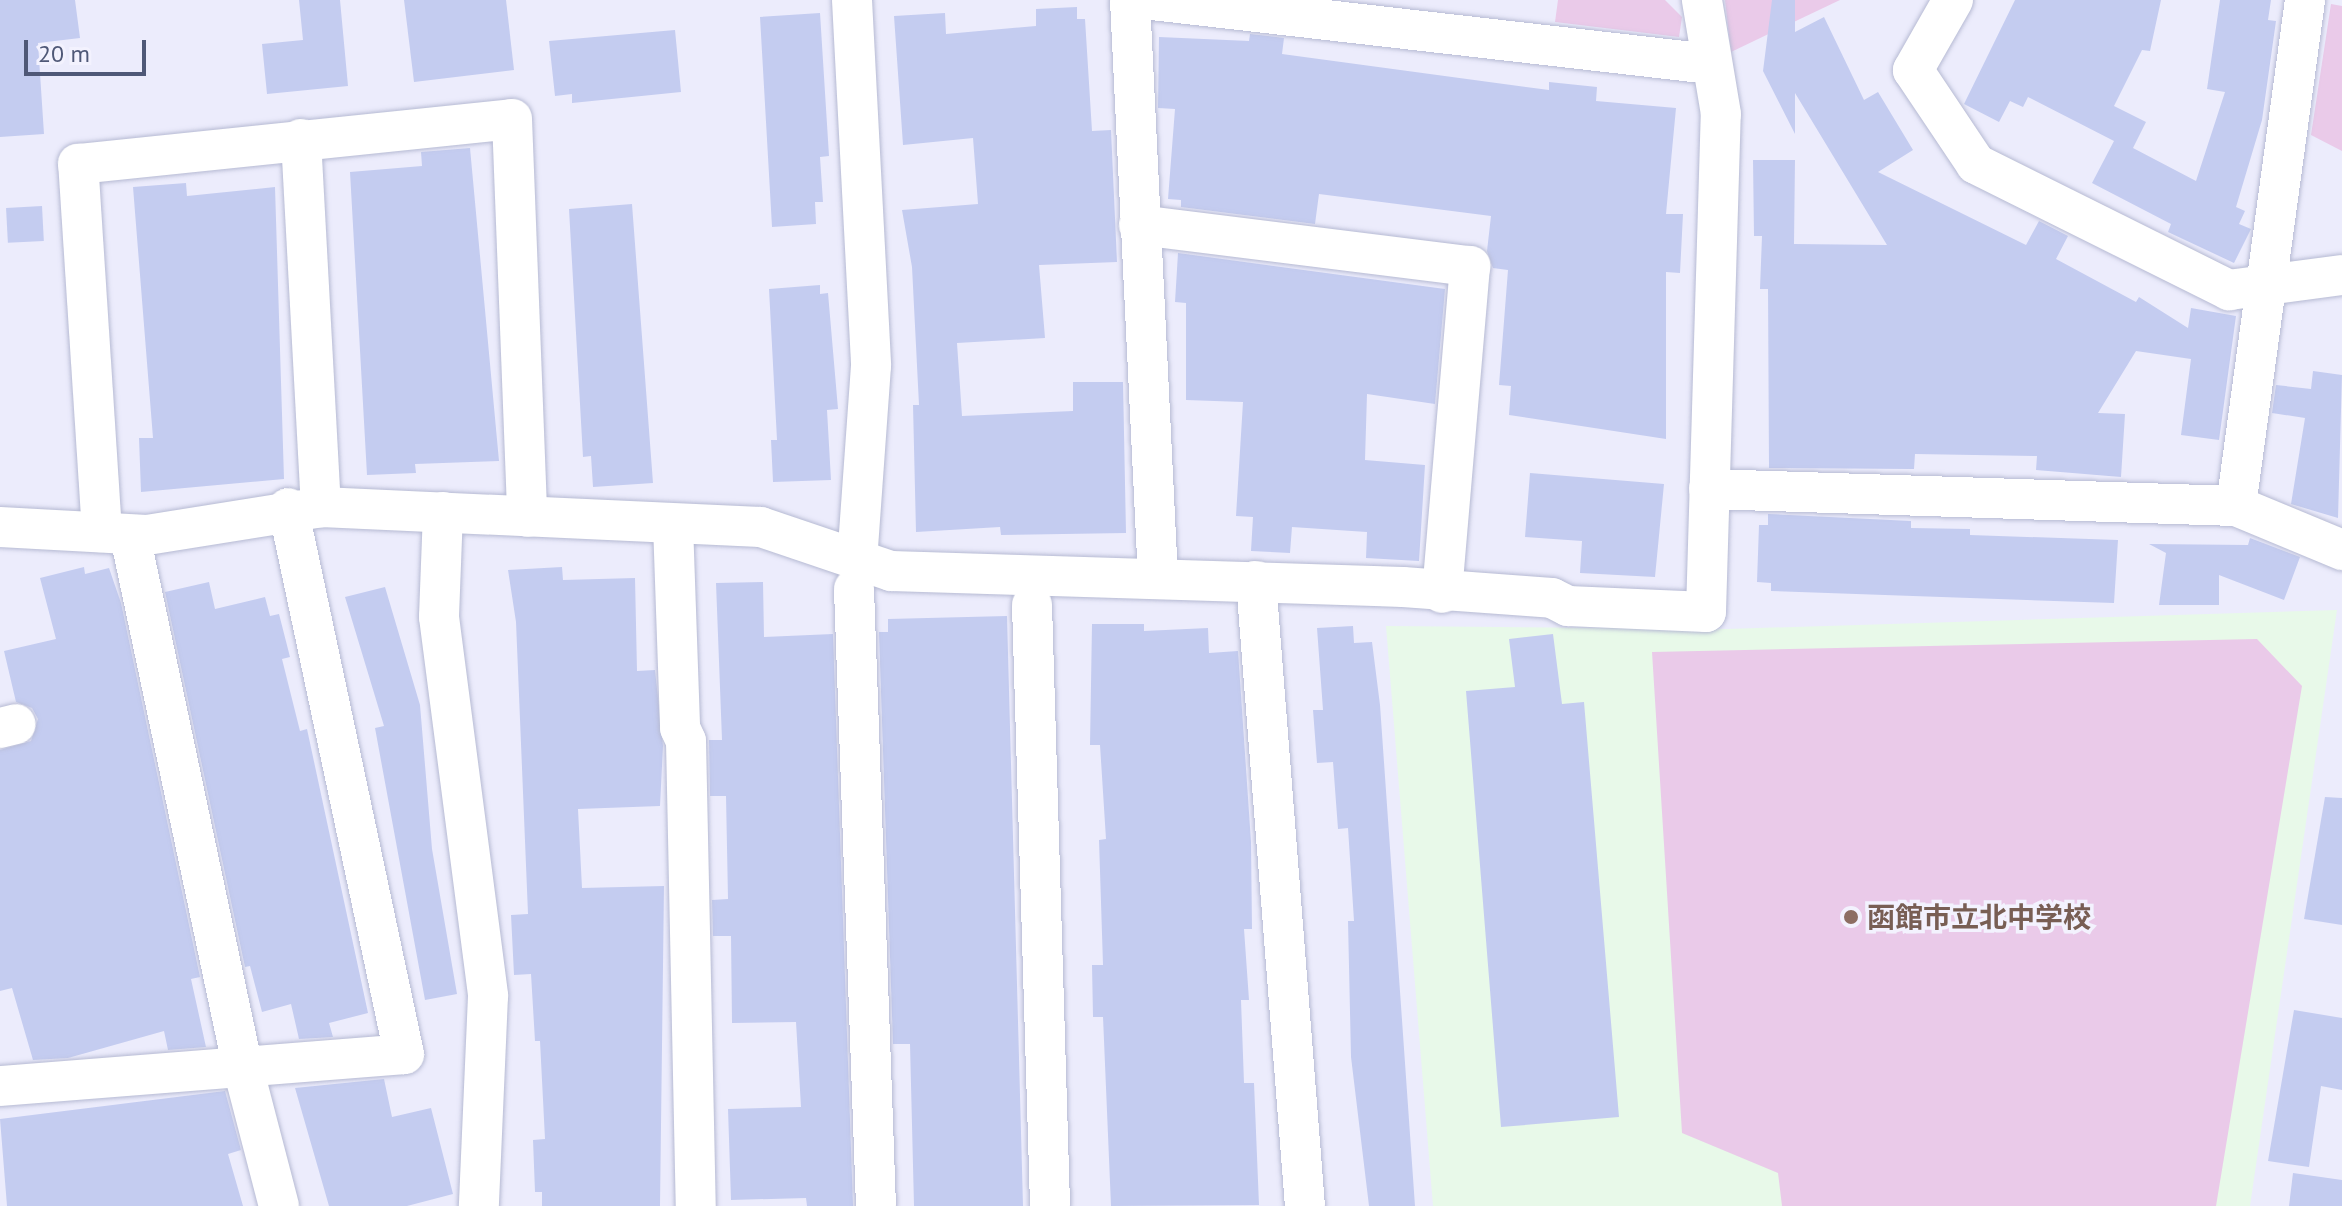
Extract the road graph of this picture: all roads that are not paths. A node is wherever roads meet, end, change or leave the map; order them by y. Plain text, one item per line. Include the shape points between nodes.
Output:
1 (852, 0) edge
2 (1130, 0) edge
3 (1152, 0) edge
4 (1702, 0) edge
5 (1953, 0) edge
6 (2305, 0) edge
7 (1379, 12) edge
8 (1710, 64) junction
9 (301, 139) junction
10 (1139, 225) junction
11 (2342, 275) edge
12 (2265, 287) junction
13 (1709, 489) junction
14 (2236, 506) junction
15 (305, 508) junction
16 (443, 512) junction
17 (527, 517) junction
18 (673, 524) junction
19 (0, 527) edge
20 (116, 534) junction
21 (2342, 550) edge
22 (856, 575) junction
23 (1158, 578) junction
24 (1256, 581) junction
25 (1442, 593) junction
26 (1032, 605) dead end
27 (242, 1064) junction
28 (1, 1082) edge
29 (279, 1206) edge
30 (479, 1206) edge
31 (696, 1206) edge
32 (876, 1206) edge
33 (1050, 1206) edge
34 (1305, 1206) edge

1 - 22 street via 871,366
2 - 10 street
3 - 7 street
4 - 8 street
5 - 12 street via 1913,70 1976,164 2229,290
6 - 12 street
7 - 8 street
8 - 13 street via 1721,114
9 - 15 street
9 - 17 street via 512,119
9 - 20 street via 78,164
10 - 23 street
10 - 25 street via 1470,266
11 - 12 street
12 - 14 street
13 - 14 street
13 - 25 street via 1706,612
14 - 21 street
15 - 16 street
15 - 20 street
15 - 27 street via 404,1054
16 - 17 street
16 - 30 street via 439,617 488,996
17 - 18 street
18 - 22 street via 761,527
18 - 31 street via 680,728 686,741
19 - 20 street
20 - 27 street
22 - 23 street via 891,571
22 - 32 street
23 - 24 street
24 - 25 street
24 - 34 street
26 - 33 street
27 - 28 street
27 - 29 street

